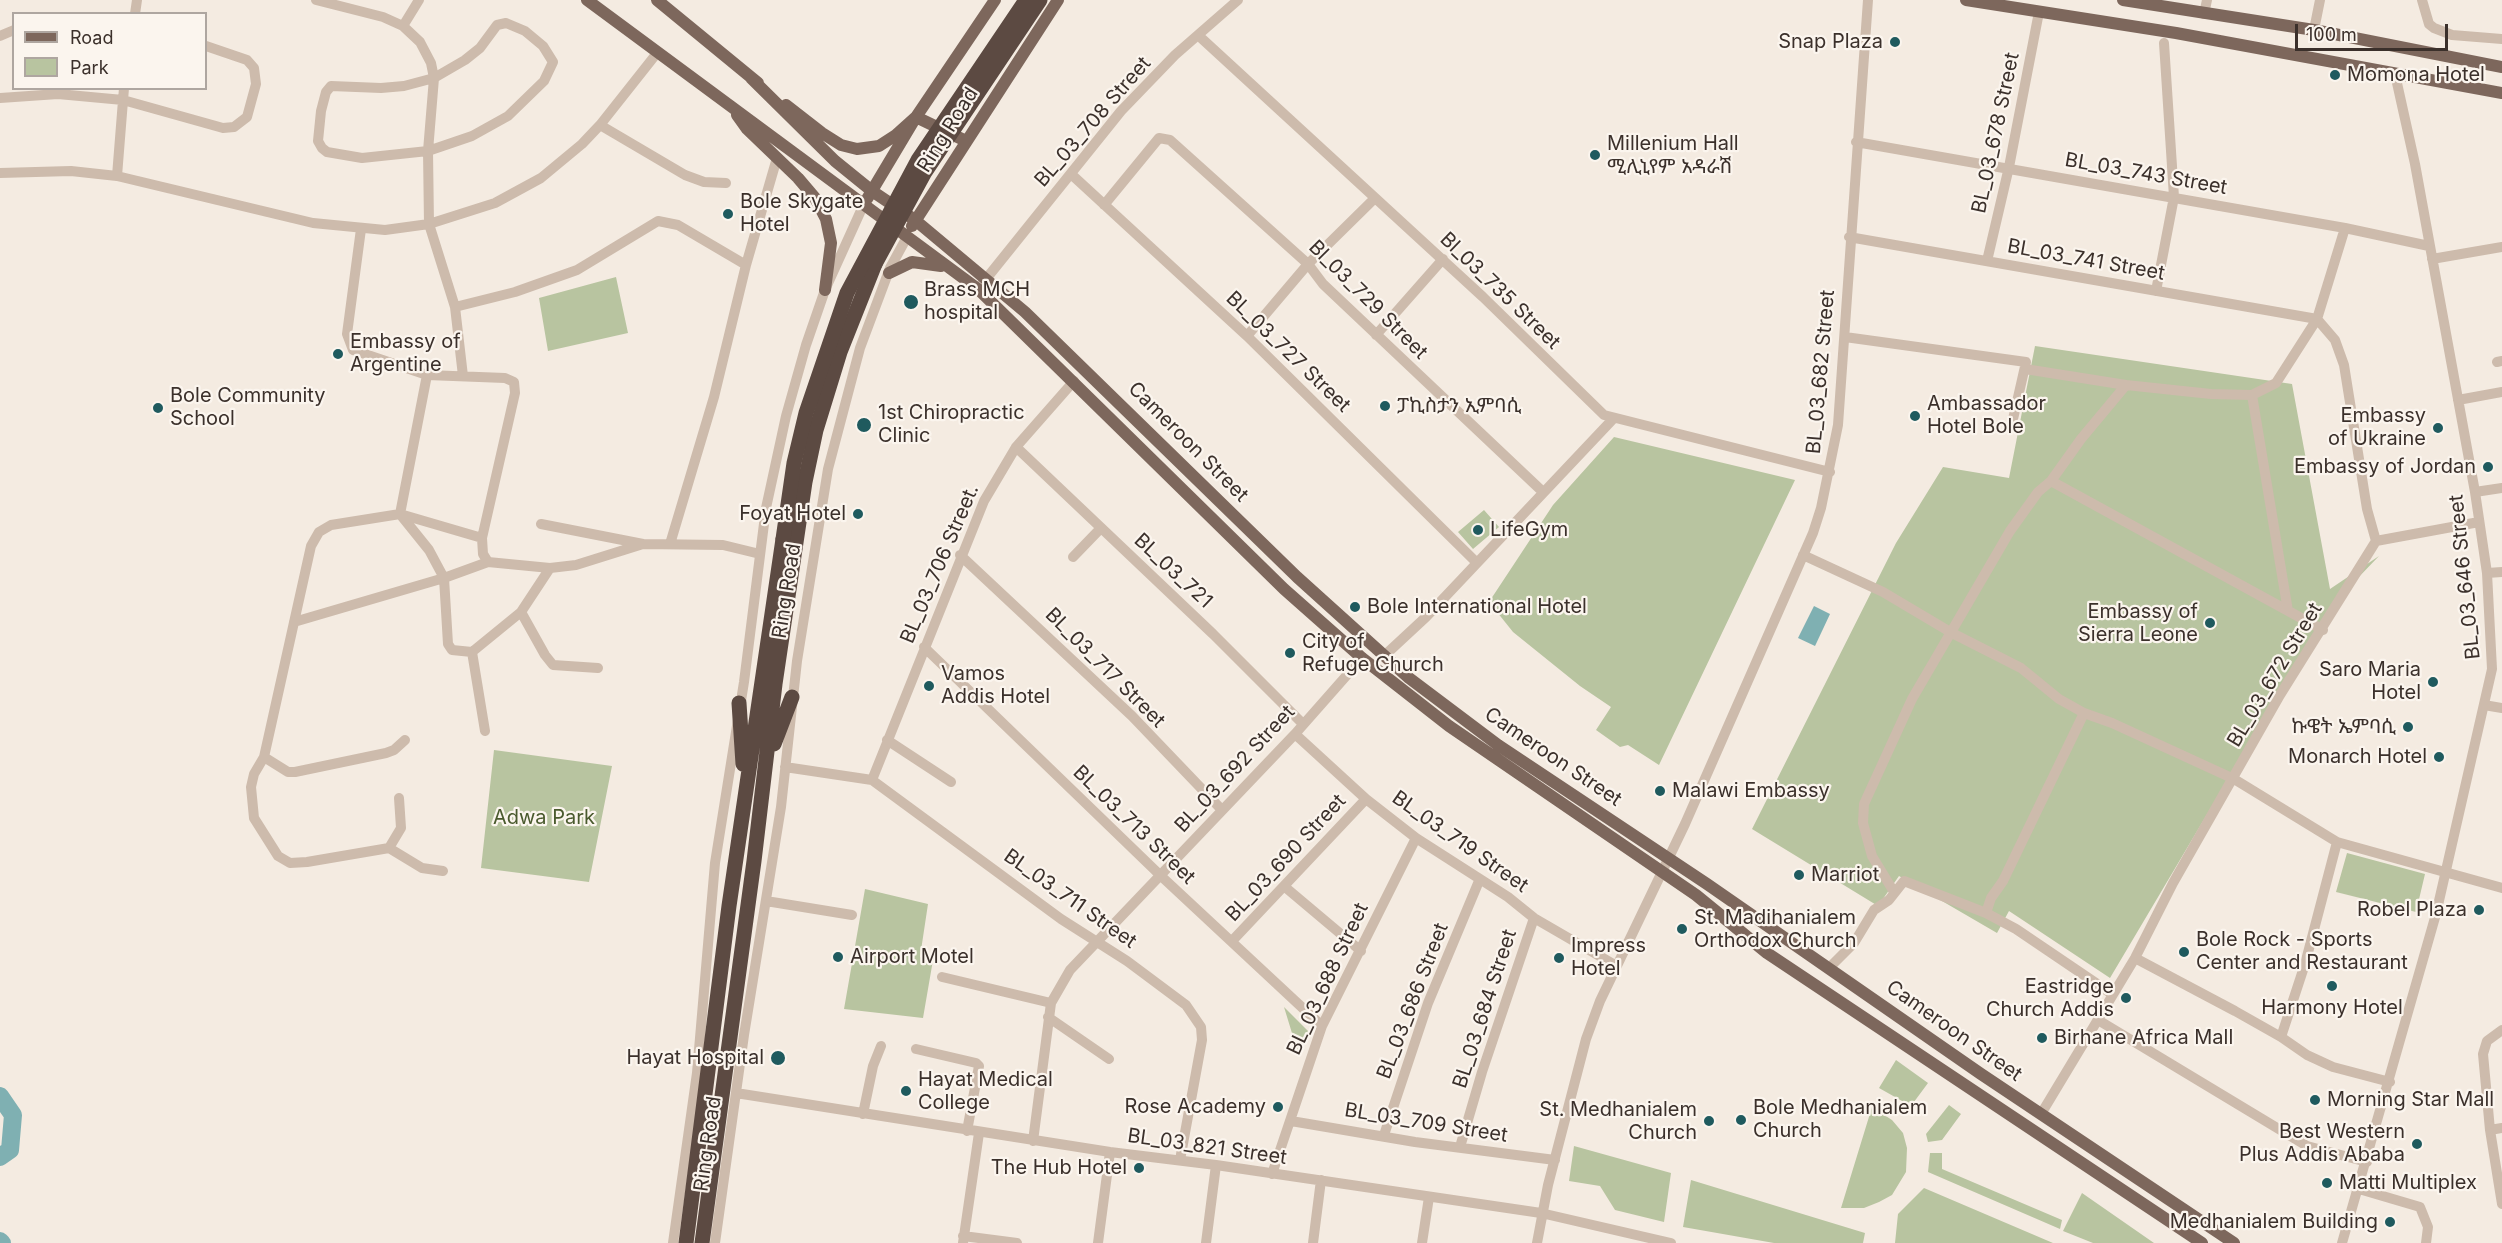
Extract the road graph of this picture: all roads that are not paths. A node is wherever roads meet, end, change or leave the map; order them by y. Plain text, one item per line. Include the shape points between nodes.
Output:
1 (316, 0) edge
2 (419, 0) edge
3 (587, 0) edge
4 (657, 0) edge
5 (994, 0) edge
6 (1026, 0) edge
7 (1040, 0) edge
8 (1058, 0) edge
9 (1238, 0) edge
10 (1868, 0) edge
11 (1966, 0) edge
12 (2123, 0) edge
13 (2207, 0) edge
14 (2320, 0) edge
15 (2422, 0) edge
16 (345, 4) edge
17 (2038, 12) junction
18 (2204, 14) junction
19 (403, 26) junction
20 (2314, 30) junction
21 (1199, 36) junction
22 (2502, 39) edge
23 (2164, 43) dead end
24 (207, 46) edge
25 (657, 53) junction
26 (2502, 67) edge
27 (2395, 74) junction
28 (434, 78) junction
29 (752, 78) junction
30 (2502, 93) edge
31 (124, 94) edge
32 (0, 98) edge
33 (729, 104) junction
34 (916, 117) junction
35 (600, 125) junction
36 (966, 141) junction
37 (1856, 142) junction
38 (428, 151) junction
39 (777, 158) junction
40 (2009, 167) junction
41 (0, 173) edge
42 (1071, 174) junction
43 (117, 176) junction
44 (726, 183) dead end
45 (872, 191) junction
46 (2174, 197) junction
47 (1374, 199) junction
48 (1104, 205) junction
49 (863, 206) junction
50 (915, 220) junction
51 (429, 224) junction
52 (2345, 228) junction
53 (361, 229) junction
54 (907, 237) junction
55 (1850, 237) junction
56 (2429, 246) junction
57 (2502, 247) edge
58 (1443, 259) junction
59 (2432, 259) junction
60 (1987, 261) junction
61 (1308, 264) junction
62 (746, 265) junction
63 (889, 273) junction
64 (958, 274) junction
65 (987, 278) junction
66 (978, 289) junction
67 (825, 290) junction
68 (2156, 291) junction
69 (455, 308) junction
70 (1025, 312) junction
71 (2317, 319) junction
72 (1013, 323) junction
73 (1376, 335) junction
74 (1247, 336) junction
75 (1845, 337) junction
76 (2025, 369) junction
77 (427, 375) junction
78 (463, 376) junction
79 (1074, 381) junction
80 (2126, 385) junction
81 (2502, 392) edge
82 (2252, 395) junction
83 (2458, 400) junction
84 (1613, 419) junction
85 (2011, 428) dead end
86 (1016, 447) junction
87 (1830, 472) junction
88 (2051, 481) junction
89 (2502, 488) edge
90 (1543, 492) junction
91 (2475, 492) junction
92 (400, 514) junction
93 (2479, 522) junction
94 (541, 524) dead end
95 (1101, 528) junction
96 (482, 538) junction
97 (2376, 541) junction
98 (643, 544) junction
99 (670, 544) junction
100 (760, 554) junction
101 (960, 555) junction
102 (1803, 555) junction
103 (1073, 558) dead end
104 (1475, 561) junction
105 (488, 562) junction
106 (550, 568) junction
107 (2502, 572) edge
108 (2487, 573) junction
109 (1297, 577) junction
110 (444, 578) junction
111 (1284, 589) junction
112 (2288, 610) junction
113 (521, 612) junction
114 (294, 622) junction
115 (2323, 630) junction
116 (1952, 633) junction
117 (924, 646) junction
118 (472, 652) junction
119 (1384, 656) junction
120 (1362, 658) junction
121 (598, 669) dead end
122 (769, 684) junction
123 (792, 697) junction
124 (740, 703) junction
125 (2484, 705) junction
126 (2502, 708) edge
127 (2084, 713) junction
128 (1303, 724) junction
129 (485, 731) dead end
130 (1295, 734) junction
131 (405, 740) dead end
132 (887, 740) junction
133 (264, 757) junction
134 (785, 767) junction
135 (763, 778) junction
136 (2234, 779) junction
137 (872, 780) junction
138 (951, 782) dead end
139 (745, 794) junction
140 (399, 798) dead end
141 (1366, 799) junction
142 (1221, 809) junction
143 (1416, 838) junction
144 (2337, 842) junction
145 (389, 848) junction
146 (1667, 857) junction
147 (443, 871) dead end
148 (2447, 871) junction
149 (1661, 872) junction
150 (1161, 876) junction
151 (1479, 881) junction
152 (1285, 887) junction
153 (2502, 888) edge
154 (1894, 892) junction
155 (766, 901) junction
156 (1986, 913) junction
157 (852, 915) dead end
158 (1534, 918) junction
159 (1232, 941) junction
160 (1094, 942) junction
161 (1361, 951) junction
162 (2134, 958) junction
163 (1616, 965) junction
164 (1829, 968) junction
165 (942, 977) dead end
166 (2112, 994) junction
167 (1051, 1003) junction
168 (1048, 1017) junction
169 (2098, 1020) junction
170 (1322, 1026) junction
171 (2502, 1030) edge
172 (2281, 1037) junction
173 (881, 1046) dead end
174 (916, 1049) dead end
175 (1109, 1059) dead end
176 (1981, 1074) junction
177 (2390, 1082) junction
178 (1970, 1087) junction
179 (736, 1093) junction
180 (862, 1114) junction
181 (2041, 1114) junction
182 (1291, 1121) junction
183 (2502, 1128) edge
184 (2490, 1130) junction
185 (967, 1131) junction
186 (980, 1133) junction
187 (1384, 1135) junction
188 (1033, 1141) junction
189 (1460, 1147) junction
190 (1110, 1152) junction
191 (1555, 1160) junction
192 (1180, 1161) junction
193 (2367, 1162) junction
194 (1216, 1165) junction
195 (1272, 1174) junction
196 (1321, 1180) junction
197 (2359, 1189) junction
198 (1429, 1197) junction
199 (2502, 1204) edge
200 (1541, 1213) junction
201 (963, 1239) edge
202 (2344, 1240) edge
203 (1658, 1242) edge
204 (673, 1243) edge
205 (686, 1243) edge
206 (702, 1243) edge
207 (715, 1243) edge
208 (1017, 1243) edge
209 (1098, 1243) edge
210 (1206, 1243) edge
211 (1313, 1243) edge
212 (1422, 1243) edge
213 (1537, 1243) edge
214 (1671, 1243) edge
215 (2202, 1243) edge
216 (2234, 1243) edge
217 (2426, 1243) edge

1 - 16 street
2 - 19 street
3 - 25 main road, Cameroon Street
4 - 29 main road
5 - 34 main road, Ring Road
6 - 122 highway, Ring Road, bridge via 918,160 863,259 841,308 794,463
7 - 122 highway, Ring Road, bridge via 925,172 863,290 814,438
8 - 36 main road, Ring Road
9 - 21 street, BL_03_708 Street
10 - 37 street, BL_03_682 Street
11 - 17 main road
12 - 18 main road
13 - 18 street
14 - 20 street
15 - 22 street via 2429,24 2434,28 2452,35
16 - 19 street
17 - 27 main road
17 - 40 street, BL_03_678 Street
18 - 20 main road
19 - 28 street via 420,42
20 - 26 main road
21 - 42 street, BL_03_708 Street via 1121,111
21 - 47 street, Bl_03_735 Street
23 - 46 street
24 - 31 street via 247,60 254,68 252,102 241,124 223,128
25 - 33 main road, Cameroon Street
25 - 35 street
27 - 30 main road
27 - 56 street, BL_03_646 Street
28 - 38 street
28 - 38 street via 381,88 331,86 321,111 318,141 327,152 362,158
28 - 38 street via 465,60 497,25 506,22 543,46 553,62 544,81 508,116 472,136
29 - 34 main road via 822,133 849,147 879,146
29 - 45 main road, Cameroon Street via 828,155
31 - 32 street
31 - 43 street
33 - 39 main road via 747,129
33 - 49 main road, Cameroon Street
34 - 36 main road
34 - 45 main road, Ring Road
35 - 44 street via 684,175 704,182
35 - 51 street via 563,161 514,194
36 - 50 main road, Ring Road
37 - 40 street, BL_03_743 Street
37 - 55 street, BL_03_682 Street
38 - 51 street
39 - 62 street
39 - 67 main road via 815,198 826,219 831,243
40 - 46 street, BL_03_743 Street
40 - 60 street, BL_03_678 Street
41 - 43 street via 71,171
42 - 48 street, BL_03_727 Street
42 - 65 street, BL_03_708 Street
43 - 53 street via 291,220
45 - 49 main road, Ring Road
45 - 50 main road, Cameroon Street
46 - 52 street, BL_03_743 Street
46 - 68 street
47 - 58 street, Bl_03_735 Street
47 - 61 street
48 - 61 street, Bl_03_729 Street via 1159,138 1164,137
48 - 74 street, BL_03_727 Street
49 - 54 main road, Cameroon Street
49 - 67 street, Ring Road
50 - 54 main road, Ring Road
50 - 65 main road, Cameroon Street
51 - 53 street
51 - 69 street
52 - 56 street, BL_03_743 Street
52 - 71 street
53 - 77 street via 347,334 349,344 353,350 377,360
54 - 63 street, Ring Road
54 - 64 main road, Cameroon Street
55 - 60 street, BL_03_741 Street
55 - 75 street, BL_03_682 Street
56 - 59 street, BL_03_646 Street
57 - 59 street
58 - 73 street
58 - 84 street, Bl_03_735 Street via 1585,399
59 - 83 street, BL_03_646 Street
60 - 68 street, BL_03_741 Street
61 - 73 street, Bl_03_729 Street via 1318,279
61 - 74 street
62 - 69 street via 678,225 658,221 568,273
62 - 99 street via 714,397
63 - 64 main road via 904,264 922,261
63 - 123 street, Ring Road via 860,348 828,469
64 - 66 main road, Cameroon Street
65 - 66 street, BL_03_708 Street
65 - 70 main road, Cameroon Street
66 - 72 main road, Cameroon Street
67 - 100 street, Ring Road via 786,416
68 - 71 street, BL_03_741 Street
69 - 78 street
70 - 72 main road
70 - 109 main road, Cameroon Street
71 - 82 street via 2276,383
71 - 97 street via 2335,340 2342,357 2367,509
72 - 79 main road, Cameroon Street
73 - 90 street, Bl_03_729 Street
74 - 104 street, BL_03_727 Street
75 - 76 street via 2026,362
75 - 87 street, BL_03_682 Street
76 - 80 street
76 - 85 street
77 - 78 street
77 - 92 street
78 - 96 street via 514,382 515,393
79 - 86 street, BL_03_706 Street.
79 - 111 main road, Cameroon Street
80 - 82 street
80 - 88 street
81 - 83 street
82 - 112 street
83 - 91 street, BL_03_646 Street
84 - 87 street, Bl_03_735 Street
84 - 90 street
86 - 95 street, BL_03_721
86 - 101 street, BL_03_706 Street. via 984,501
87 - 102 street, BL_03_682 Street
88 - 112 street
88 - 116 street via 2038,492 2010,531
89 - 91 street
90 - 104 street
91 - 93 street, BL_03_646 Street
92 - 96 street
92 - 110 street via 429,550
92 - 114 street via 332,525 319,532 311,546
93 - 97 street
93 - 108 street, BL_03_646 Street
94 - 98 street
95 - 103 street
95 - 128 street, BL_03_721
96 - 105 street
97 - 115 street, BL_03_672 Street
98 - 99 street
98 - 106 street via 576,565
99 - 100 street via 723,545
100 - 124 street, Ring Road
101 - 117 street, BL_03_706 Street.
101 - 142 street, BL_03_717 Street via 1132,716
102 - 116 street via 1883,592
102 - 146 street, BL_03_682 Street
104 - 119 street
105 - 106 street
105 - 110 street
106 - 113 street
107 - 108 street
108 - 125 street, BL_03_646 Street via 2492,669
109 - 111 main road
109 - 119 main road, Cameroon Street
110 - 114 street
110 - 118 street via 448,645 452,650
111 - 120 main road, Cameroon Street
112 - 115 street
113 - 118 street
113 - 121 street via 553,665
114 - 133 street
115 - 136 street, BL_03_672 Street via 2280,696
116 - 127 street via 2021,668 2059,699
116 - 154 street via 1912,699 1864,804 1863,823 1872,856
117 - 132 street, BL_03_706 Street.
117 - 150 street, BL_03_713 Street
118 - 129 street
119 - 146 main road, Cameroon Street via 1498,745
120 - 128 street, BL_03_692 Street
120 - 149 main road, Cameroon Street via 1449,726
122 - 135 highway, Ring Road
122 - 139 highway, Ring Road
123 - 134 street, Ring Road
123 - 135 highway
124 - 139 highway
124 - 204 street, Ring Road via 715,863 697,1073
125 - 126 street
125 - 148 street, BL_03_646 Street
127 - 136 street
127 - 156 street via 2003,881 1990,898
128 - 130 street, BL_03_692 Street
130 - 141 street, BL_03_719 Street
130 - 142 street, BL_03_692 Street
131 - 133 street via 386,753 295,772 288,772
132 - 137 street, BL_03_706 Street.
132 - 138 street
133 - 145 street via 254,774 251,806 278,856 290,862 307,862
134 - 137 street, BL_03_711 Street
134 - 155 street, Ring Road
135 - 206 highway, Ring Road
136 - 144 street
136 - 162 street, BL_03_672 Street
137 - 160 street, BL_03_711 Street
139 - 205 highway, Ring Road
140 - 145 street via 401,828
141 - 143 street, BL_03_719 Street
141 - 152 street, BL_03_690 Street
142 - 150 street, BL_03_692 Street
143 - 151 street, BL_03_719 Street
143 - 161 street, BL_03_688 Street
144 - 148 street
144 - 172 street
145 - 147 street via 422,868
146 - 149 street, BL_03_682 Street
146 - 164 main road, Cameroon Street
148 - 153 street
148 - 177 street, BL_03_646 Street
149 - 163 street, BL_03_682 Street
149 - 178 main road, Cameroon Street via 1767,953
150 - 159 street, BL_03_713 Street
150 - 160 street, BL_03_692 Street
151 - 158 street, BL_03_719 Street
151 - 187 street, BL_03_686 Street via 1428,1003
152 - 159 street, BL_03_690 Street
152 - 161 street
154 - 156 street via 1904,881
154 - 164 street via 1874,910 1854,943
155 - 157 street
155 - 179 street, Ring Road
156 - 166 street
158 - 163 street, BL_03_719 Street
158 - 189 street, BL_03_684 Street
159 - 170 street, BL_03_713 Street
160 - 167 street, BL_03_692 Street via 1070,970
160 - 192 street, BL_03_711 Street via 1186,1005 1201,1027 1202,1052
161 - 170 street, BL_03_688 Street
162 - 166 street, BL_03_672 Street
162 - 172 street
163 - 191 street, BL_03_682 Street via 1586,1039
164 - 176 main road, Cameroon Street
165 - 167 street
166 - 169 street, BL_03_672 Street
167 - 168 street, BL_03_692 Street
168 - 175 street
168 - 188 street, BL_03_692 Street
169 - 181 street, BL_03_672 Street
169 - 193 street via 2307,1146
170 - 182 street, BL_03_688 Street
171 - 184 street via 2487,1041 2483,1054
172 - 177 street via 2333,1067
173 - 180 street
174 - 185 street via 979,1066
176 - 178 main road
176 - 181 main road, Cameroon Street
177 - 193 street, BL_03_646 Street
178 - 215 main road, Cameroon Street
179 - 180 street, BL_03_821 Street
179 - 207 street, Ring Road
180 - 185 street, BL_03_821 Street
181 - 216 main road, Cameroon Street
182 - 187 street, BL_03_709 Street
182 - 195 street, BL_03_688 Street
183 - 184 street
184 - 199 street
185 - 186 street, BL_03_821 Street
186 - 188 street, BL_03_821 Street
186 - 201 street
187 - 189 street, BL_03_709 Street
188 - 190 street, BL_03_821 Street
189 - 191 street, BL_03_709 Street
190 - 192 street, BL_03_821 Street
190 - 209 street
191 - 200 street, BL_03_682 Street
192 - 194 street, BL_03_821 Street
193 - 197 street, BL_03_646 Street
194 - 195 street, BL_03_821 Street
194 - 210 street
195 - 196 street, BL_03_821 Street
196 - 198 street, BL_03_821 Street
196 - 211 street
197 - 202 street, BL_03_646 Street
197 - 217 street via 2420,1207 2428,1227
198 - 200 street, BL_03_821 Street
198 - 212 street
200 - 203 street, BL_03_821 Street
200 - 213 street, BL_03_682 Street
201 - 208 street
203 - 214 street, BL_03_821 Street

